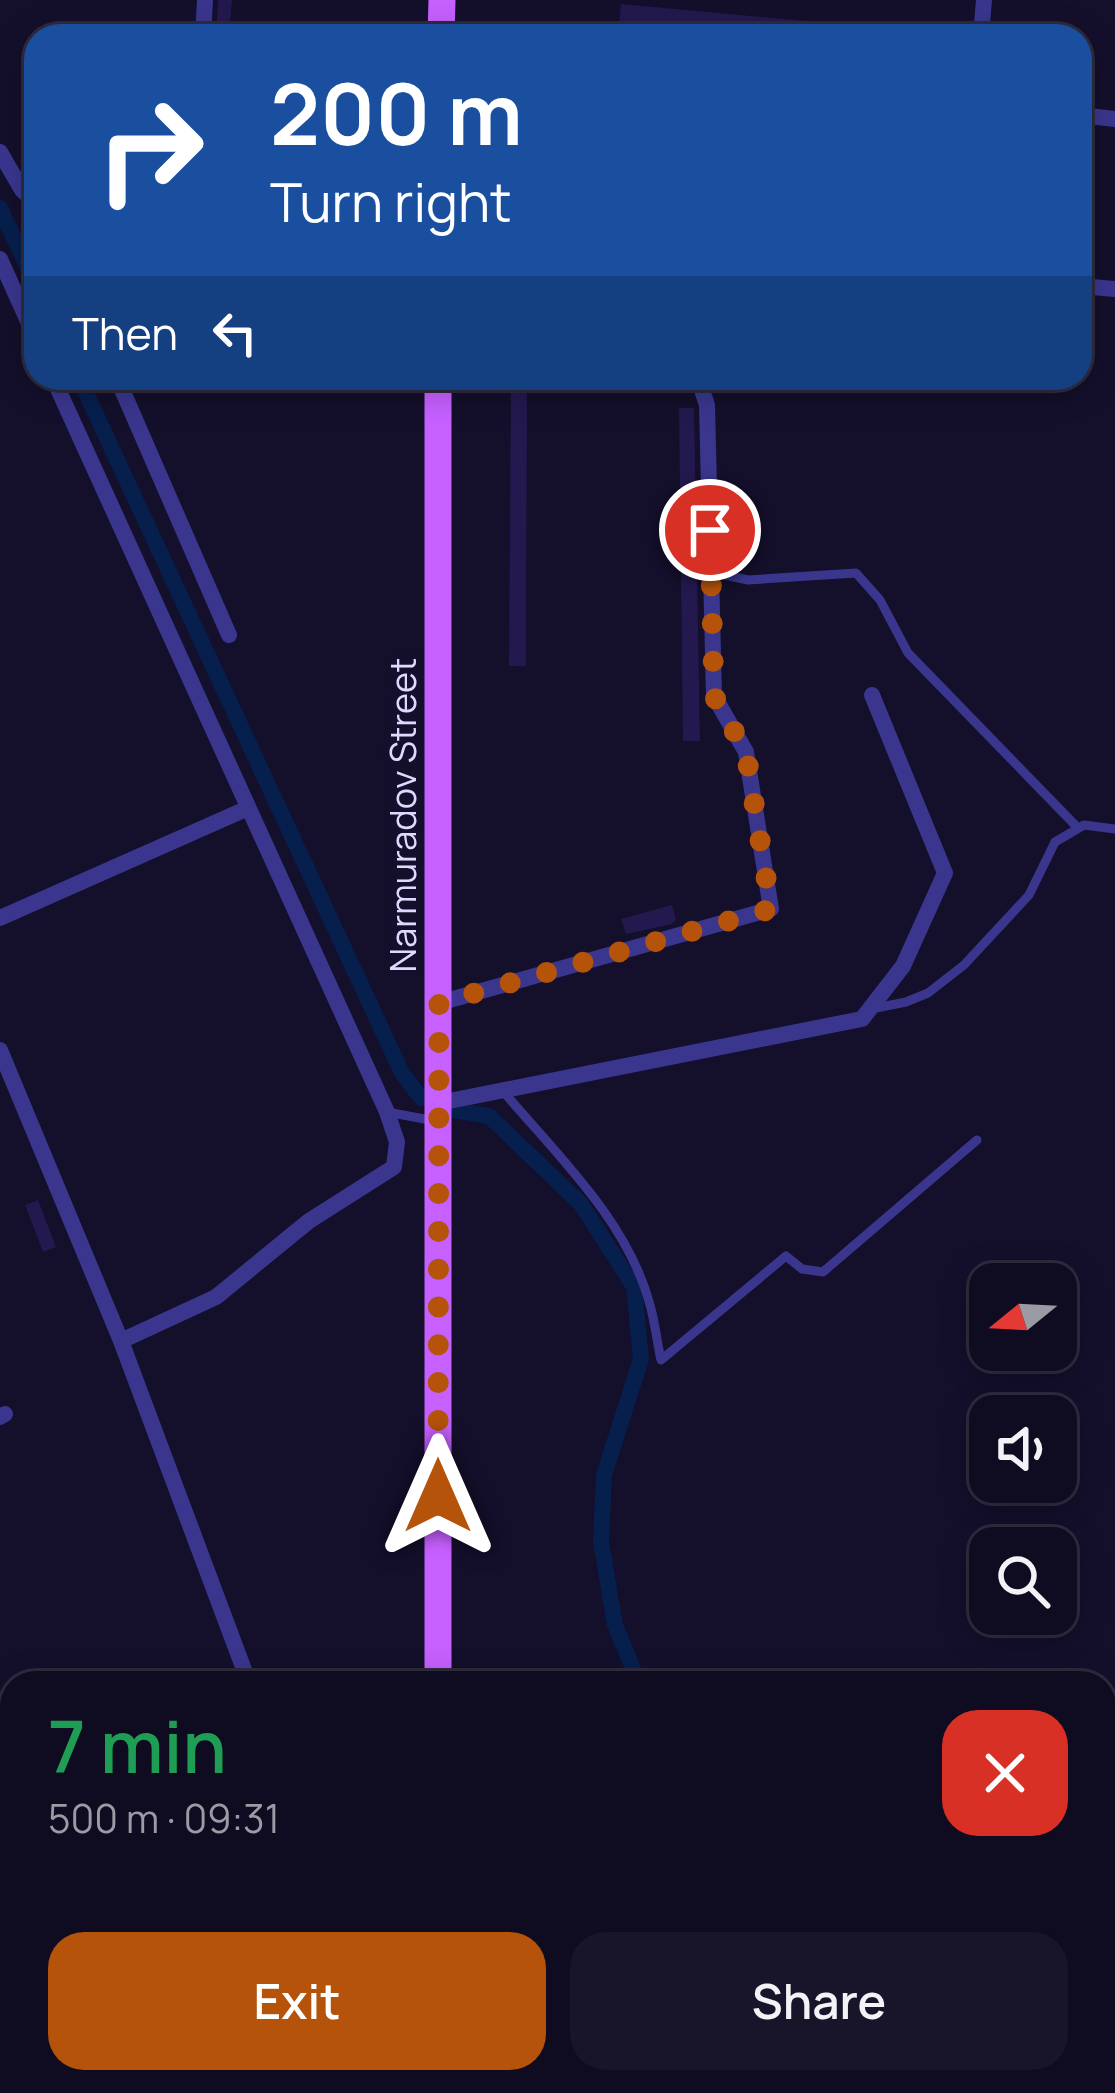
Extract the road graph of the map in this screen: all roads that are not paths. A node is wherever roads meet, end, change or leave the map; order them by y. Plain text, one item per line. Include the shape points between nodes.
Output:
1 (0, 152) edge
2 (24, 192) edge
3 (0, 259) edge
4 (24, 312) edge
5 (58, 390) edge
6 (122, 390) edge
7 (438, 390) edge
8 (702, 390) edge
9 (711, 572) junction
10 (230, 635) dead end
11 (872, 694) dead end
12 (246, 809) junction
13 (1078, 828) junction
14 (1115, 829) edge
15 (0, 918) edge
16 (439, 1003) junction
17 (869, 1010) junction
18 (0, 1049) edge
19 (502, 1090) junction
20 (387, 1112) junction
21 (439, 1112) junction
22 (977, 1140) dead end
23 (122, 1341) junction
24 (245, 1671) edge
25 (438, 1671) edge

1 - 2 street
3 - 4 street
5 - 12 street
6 - 10 street
7 - 16 main road, Narmuradov Street
8 - 9 street
9 - 13 lane via 748,580 856,573 908,653
9 - 16 street via 714,696 746,752 771,909
11 - 17 street via 944,873 903,966
12 - 15 street
12 - 20 street
13 - 14 lane
13 - 17 lane via 1055,842 1029,896 964,965 928,993
16 - 21 main road, Narmuradov Street
17 - 19 street via 862,1019
18 - 23 street
19 - 21 street
19 - 22 lane via 622,1243 650,1301 661,1360 786,1256 823,1272
20 - 21 lane
20 - 23 street via 397,1142 394,1167 309,1221 216,1298
21 - 25 main road, Narmuradov Street
23 - 24 street

